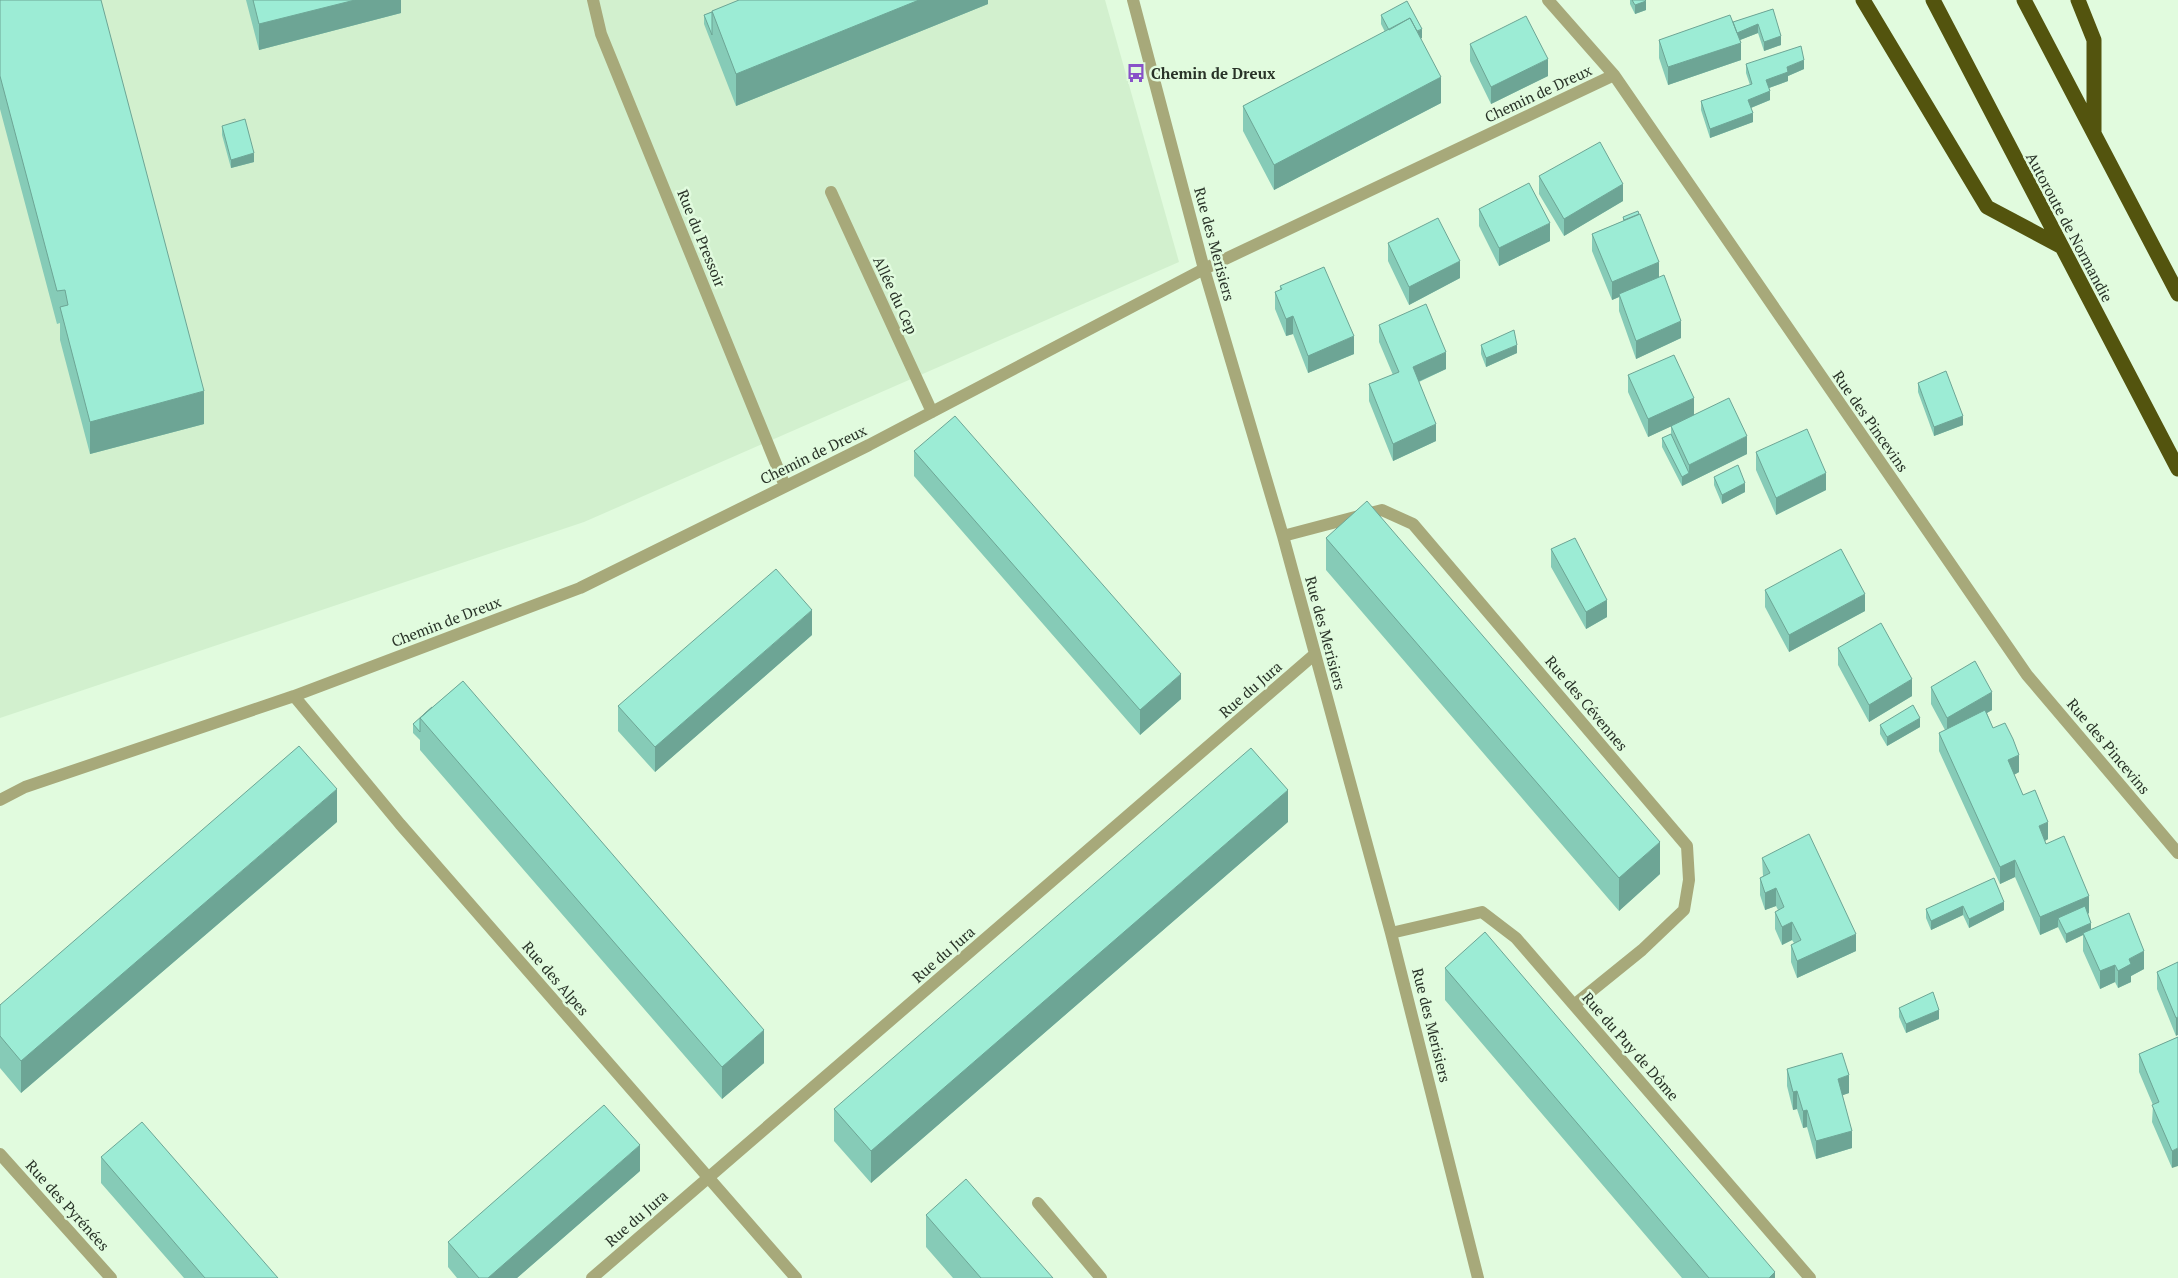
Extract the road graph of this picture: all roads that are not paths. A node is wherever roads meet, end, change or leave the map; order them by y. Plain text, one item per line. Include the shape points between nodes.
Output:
1 (593, 0) edge
2 (1134, 0) edge
3 (1548, 0) edge
4 (1863, 0) edge
5 (1933, 0) edge
6 (2024, 0) edge
7 (2078, 0) edge
8 (1614, 75) junction
9 (2094, 137) junction
10 (831, 192) dead end
11 (2060, 246) junction
12 (1204, 269) junction
13 (2178, 294) edge
14 (932, 412) junction
15 (2178, 469) edge
16 (785, 486) junction
17 (1283, 536) junction
18 (1315, 654) junction
19 (294, 696) junction
20 (0, 800) edge
21 (2178, 853) edge
22 (1391, 933) junction
23 (1574, 1005) junction
24 (0, 1154) edge
25 (708, 1178) junction
26 (1038, 1203) dead end
27 (112, 1278) edge
28 (592, 1278) edge
29 (796, 1278) edge
30 (1102, 1278) edge
31 (1478, 1278) edge
32 (1810, 1278) edge

1 - 16 street, Rue du Pressoir via 601,34
2 - 12 street, Rue des Merisiers
3 - 8 street, Rue des Pincevins
4 - 11 highway via 1987,207
5 - 11 highway, Autoroute de Normandie
6 - 9 highway
7 - 9 highway via 2094,40
8 - 12 street, Chemin de Dreux
8 - 21 street, Rue des Pincevins via 2027,675
9 - 13 highway
10 - 14 street, Allée du Cep
11 - 15 highway, Autoroute de Normandie
12 - 14 street, Chemin de Dreux
12 - 17 street, Rue des Merisiers
14 - 16 street, Chemin de Dreux
16 - 19 street, Chemin de Dreux via 580,588
17 - 18 street, Rue des Merisiers
17 - 23 street, Rue des Cévennes via 1382,510 1413,524 1687,846 1690,880 1684,910 1642,950
18 - 22 street, Rue des Merisiers
18 - 25 street, Rue du Jura
19 - 20 street, Chemin de Dreux via 25,787
19 - 25 street, Rue des Alpes via 400,824
22 - 23 street, Rue du Puy de Dôme via 1482,912 1516,938
22 - 31 street, Rue des Merisiers
23 - 32 street, Rue du Puy de Dôme
24 - 27 street, Rue des Pyrénées
25 - 28 street, Rue du Jura
25 - 29 street, Rue des Alpes
26 - 30 street

